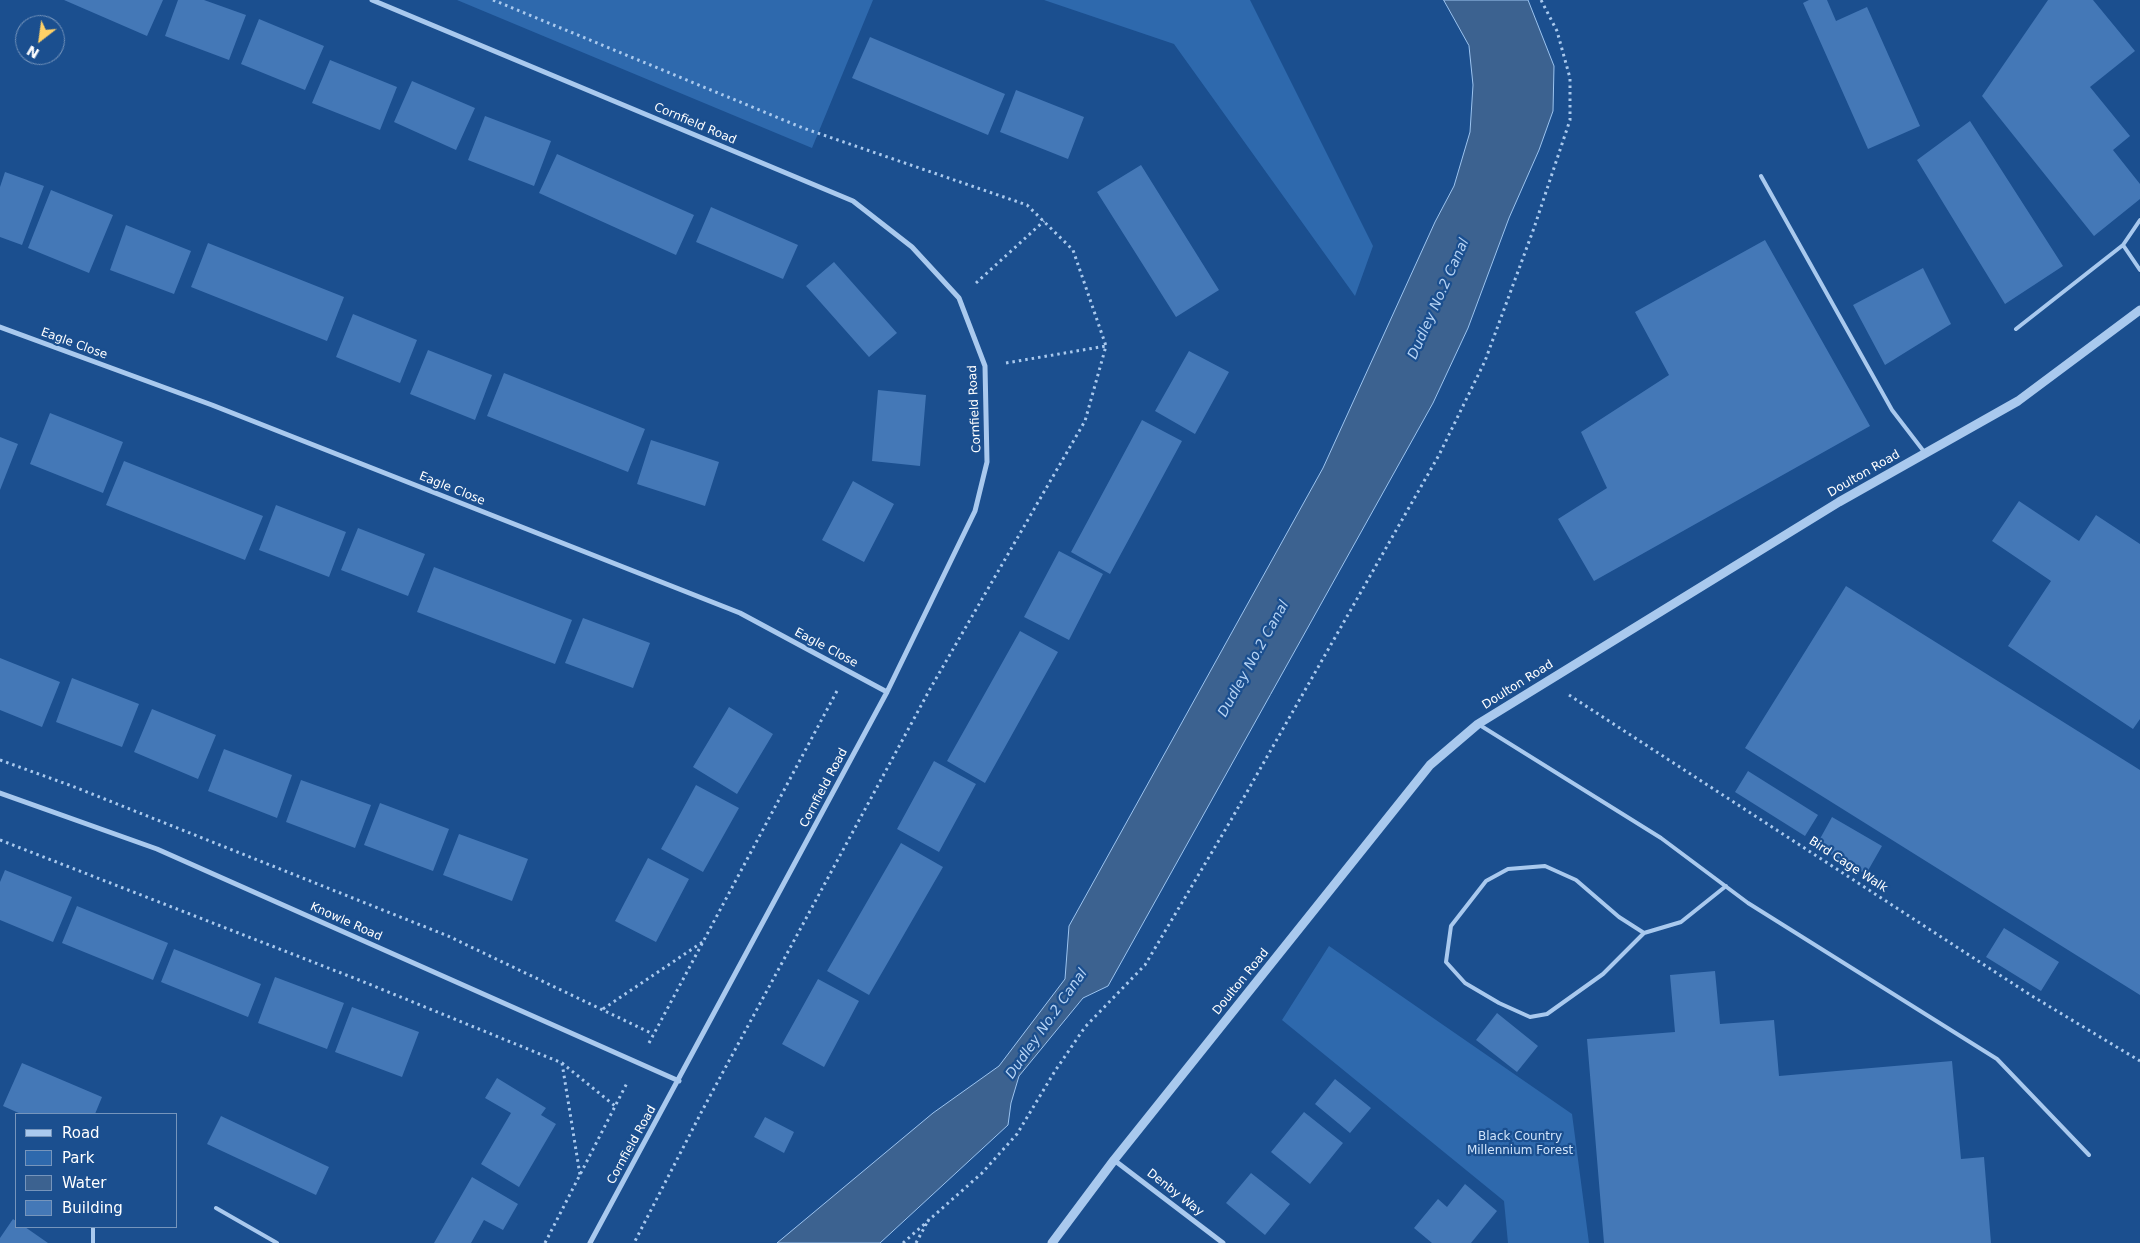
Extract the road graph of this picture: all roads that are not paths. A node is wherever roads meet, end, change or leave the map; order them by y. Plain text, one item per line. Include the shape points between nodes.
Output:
1 (372, 0) edge
2 (1761, 176) dead end
3 (2140, 220) edge
4 (2123, 245) junction
5 (2140, 270) edge
6 (2140, 310) edge
7 (0, 327) edge
8 (2016, 328) dead end
9 (1925, 453) junction
10 (887, 692) junction
11 (1478, 724) junction
12 (0, 793) edge
13 (1726, 886) junction
14 (1644, 933) junction
15 (679, 1081) junction
16 (2089, 1155) dead end
17 (1114, 1160) junction
18 (216, 1208) dead end
19 (93, 1228) edge
20 (93, 1243) edge
21 (277, 1243) edge
22 (590, 1243) edge
23 (1052, 1243) edge
24 (1223, 1243) edge

1 - 10 street, Cornfield Road via 853,201 912,247 960,298 985,366 987,462 975,511
2 - 9 lane via 1892,410
3 - 4 lane
4 - 5 lane
4 - 8 lane
6 - 9 street, Doulton Road via 2018,401
7 - 10 street, Eagle Close via 212,405 740,613
9 - 11 street, Doulton Road
10 - 15 street, Cornfield Road
11 - 13 lane via 1661,838
11 - 17 street, Doulton Road via 1430,765
12 - 15 street, Knowle Road via 157,849
13 - 14 lane via 1681,922
13 - 16 lane via 1997,1059
14 - 14 lane via 1619,917 1576,880 1545,866 1508,869 1486,881 1451,926 1446,962 1465,983 1530,1017 1547,1014 1574,996 1603,974
15 - 22 street, Cornfield Road
17 - 23 street, Doulton Road
17 - 24 street, Denby Way
18 - 21 lane
19 - 20 lane

